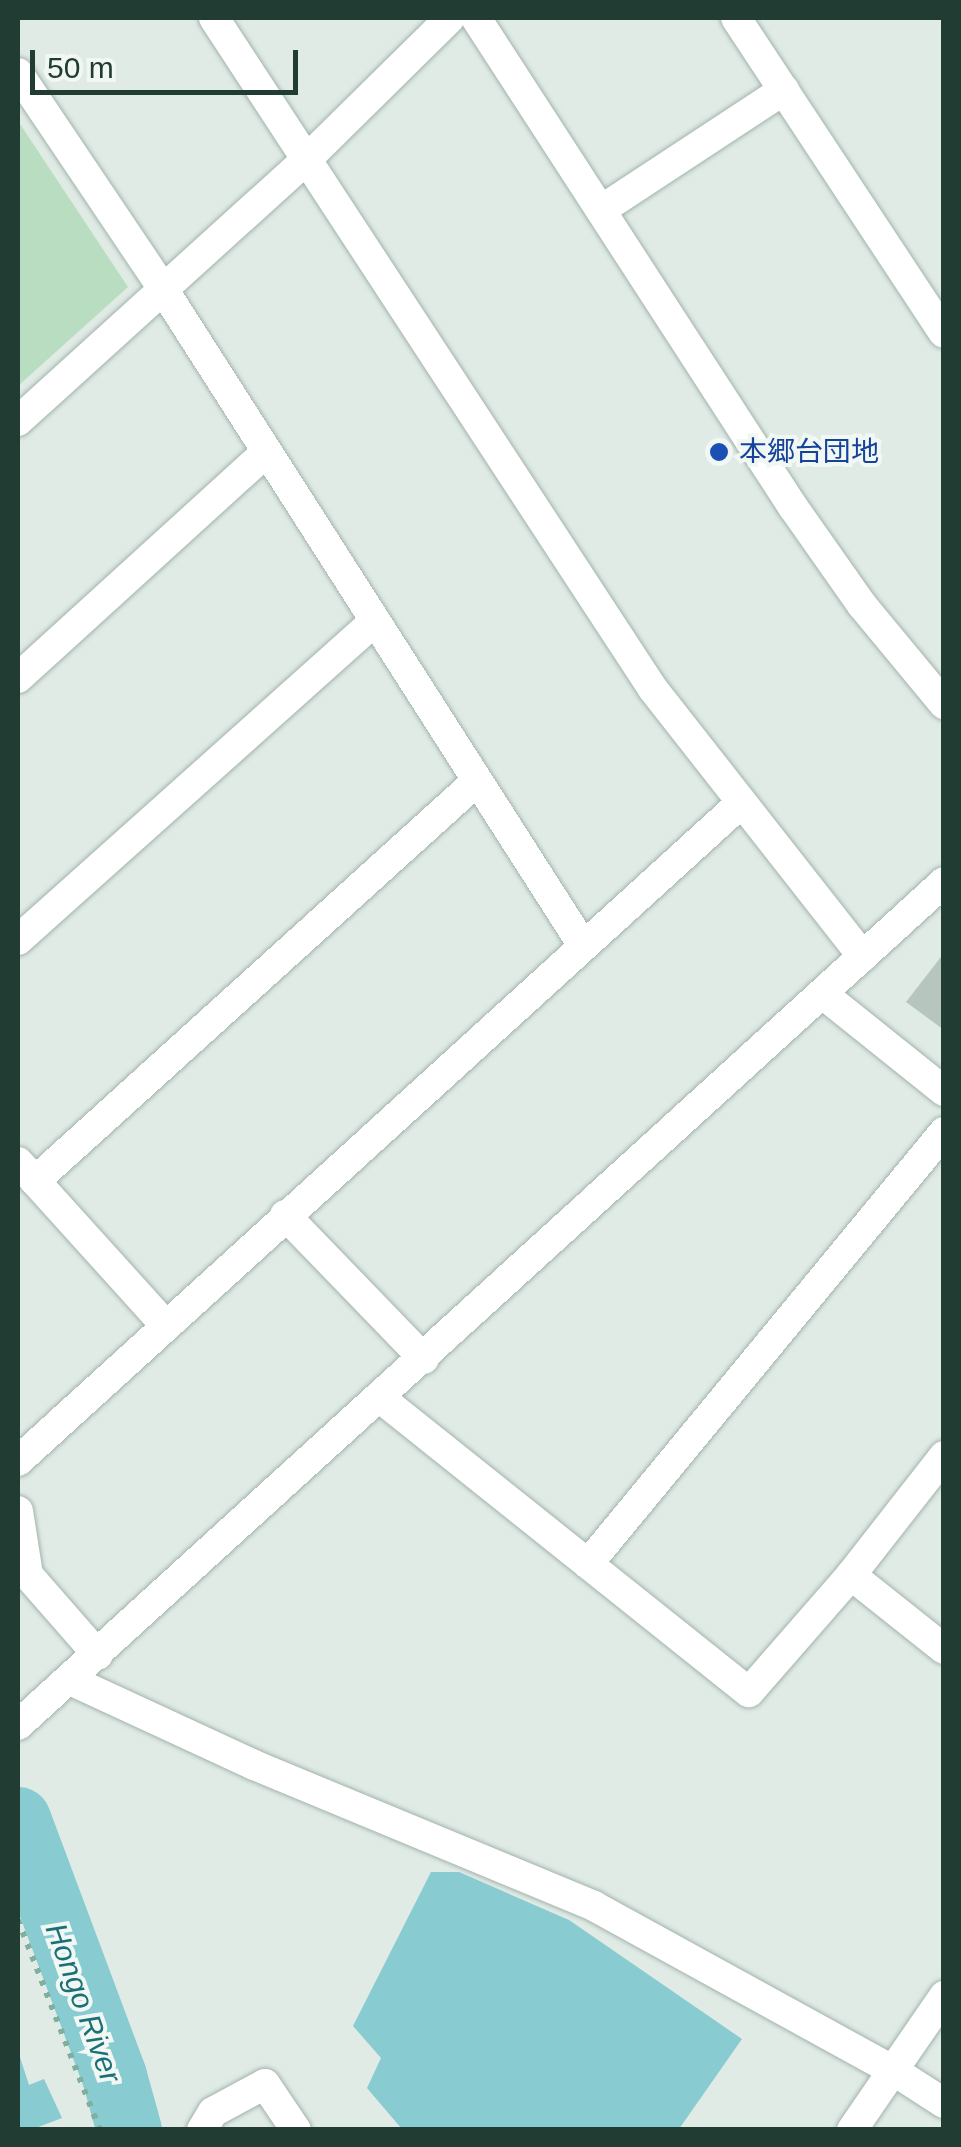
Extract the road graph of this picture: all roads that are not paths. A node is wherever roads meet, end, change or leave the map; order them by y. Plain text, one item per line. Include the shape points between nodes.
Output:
1 (214, 18) edge
2 (450, 18) edge
3 (476, 18) edge
4 (736, 18) edge
5 (18, 73) edge
6 (784, 90) junction
7 (307, 159) junction
8 (601, 210) junction
9 (164, 289) junction
10 (944, 333) edge
11 (18, 421) edge
12 (266, 452) junction
13 (375, 620) junction
14 (18, 678) edge
15 (944, 704) edge
16 (476, 782) junction
17 (740, 804) junction
18 (944, 882) edge
19 (18, 940) edge
20 (582, 944) junction
21 (863, 957) junction
22 (824, 995) junction
23 (944, 1091) edge
24 (944, 1132) edge
25 (26, 1172) edge
26 (286, 1216) junction
27 (166, 1326) junction
28 (424, 1358) junction
29 (379, 1396) junction
30 (944, 1456) edge
31 (18, 1461) edge
32 (18, 1511) edge
33 (588, 1564) junction
34 (850, 1575) junction
35 (944, 1648) edge
36 (98, 1655) junction
37 (70, 1680) junction
38 (18, 1725) edge
39 (944, 1996) edge
40 (891, 2069) junction
41 (944, 2103) edge
42 (202, 2130) edge
43 (296, 2130) edge
44 (852, 2130) edge

1 - 7 street
2 - 7 street
3 - 8 street
4 - 6 street
5 - 9 street
6 - 8 street
6 - 10 street
7 - 9 street
7 - 17 street via 652,689
8 - 15 street via 805,523
9 - 11 street
9 - 12 street
12 - 13 street
12 - 14 street
13 - 16 street
13 - 19 street
16 - 20 street
16 - 25 street
17 - 20 street
17 - 21 street
18 - 21 street
20 - 26 street
21 - 22 street
22 - 23 street
22 - 28 street
24 - 33 street
25 - 27 street
26 - 27 street
26 - 28 street
27 - 31 street
28 - 29 street
29 - 33 street
29 - 36 street
30 - 34 street
32 - 36 street via 28,1575
33 - 34 street via 749,1692
34 - 35 street
36 - 37 street
37 - 38 street
37 - 40 street via 254,1765 594,1906
39 - 40 street
40 - 41 street
40 - 44 street
42 - 43 street via 214,2112 265,2084

